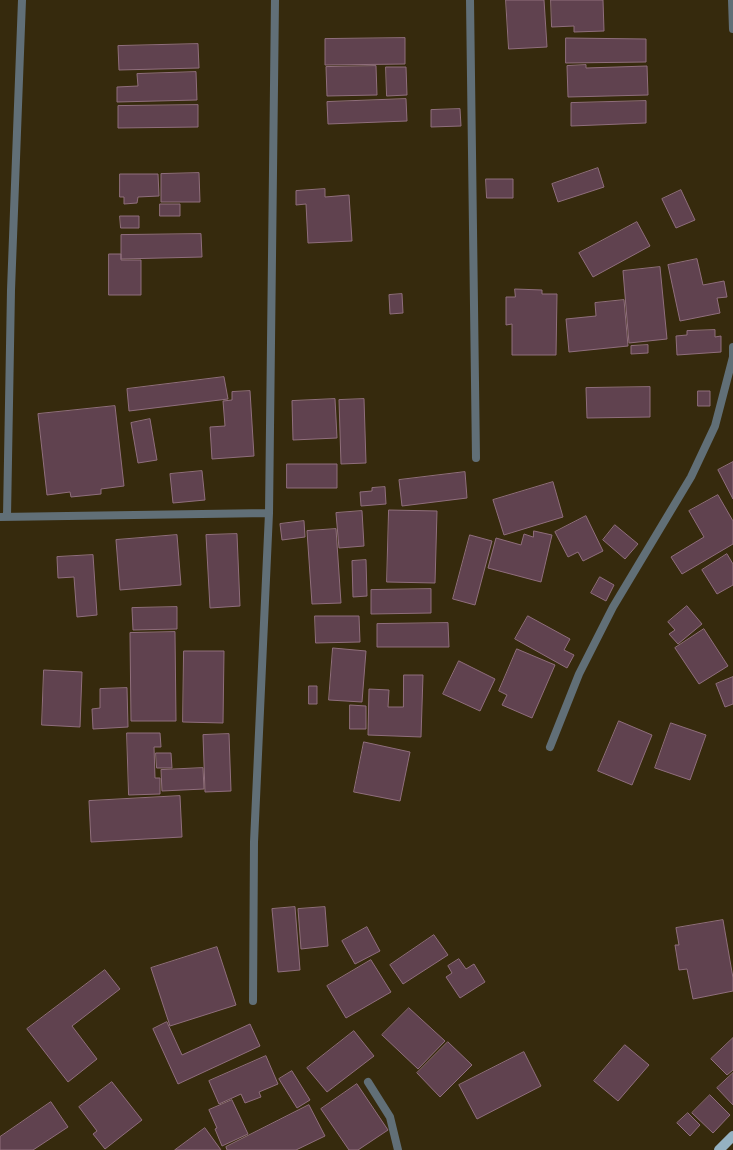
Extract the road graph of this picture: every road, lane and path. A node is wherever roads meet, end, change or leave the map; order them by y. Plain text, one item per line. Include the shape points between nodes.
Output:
1 (22, 0) edge
2 (275, 0) edge
3 (470, 0) edge
4 (732, 0) edge
5 (733, 30) edge
6 (733, 347) edge
7 (733, 357) edge
8 (476, 458) dead end
9 (269, 513) junction
10 (3, 516) edge
11 (550, 748) dead end
12 (253, 1001) dead end
13 (368, 1082) dead end
14 (733, 1136) edge
15 (398, 1150) edge
16 (719, 1150) edge

1 - 10 street
2 - 9 street
3 - 8 street
4 - 5 street
6 - 7 street
7 - 11 street via 715,426 691,477 612,607 579,674
9 - 10 street
9 - 12 street via 254,842
13 - 15 street via 390,1117
14 - 16 main road

